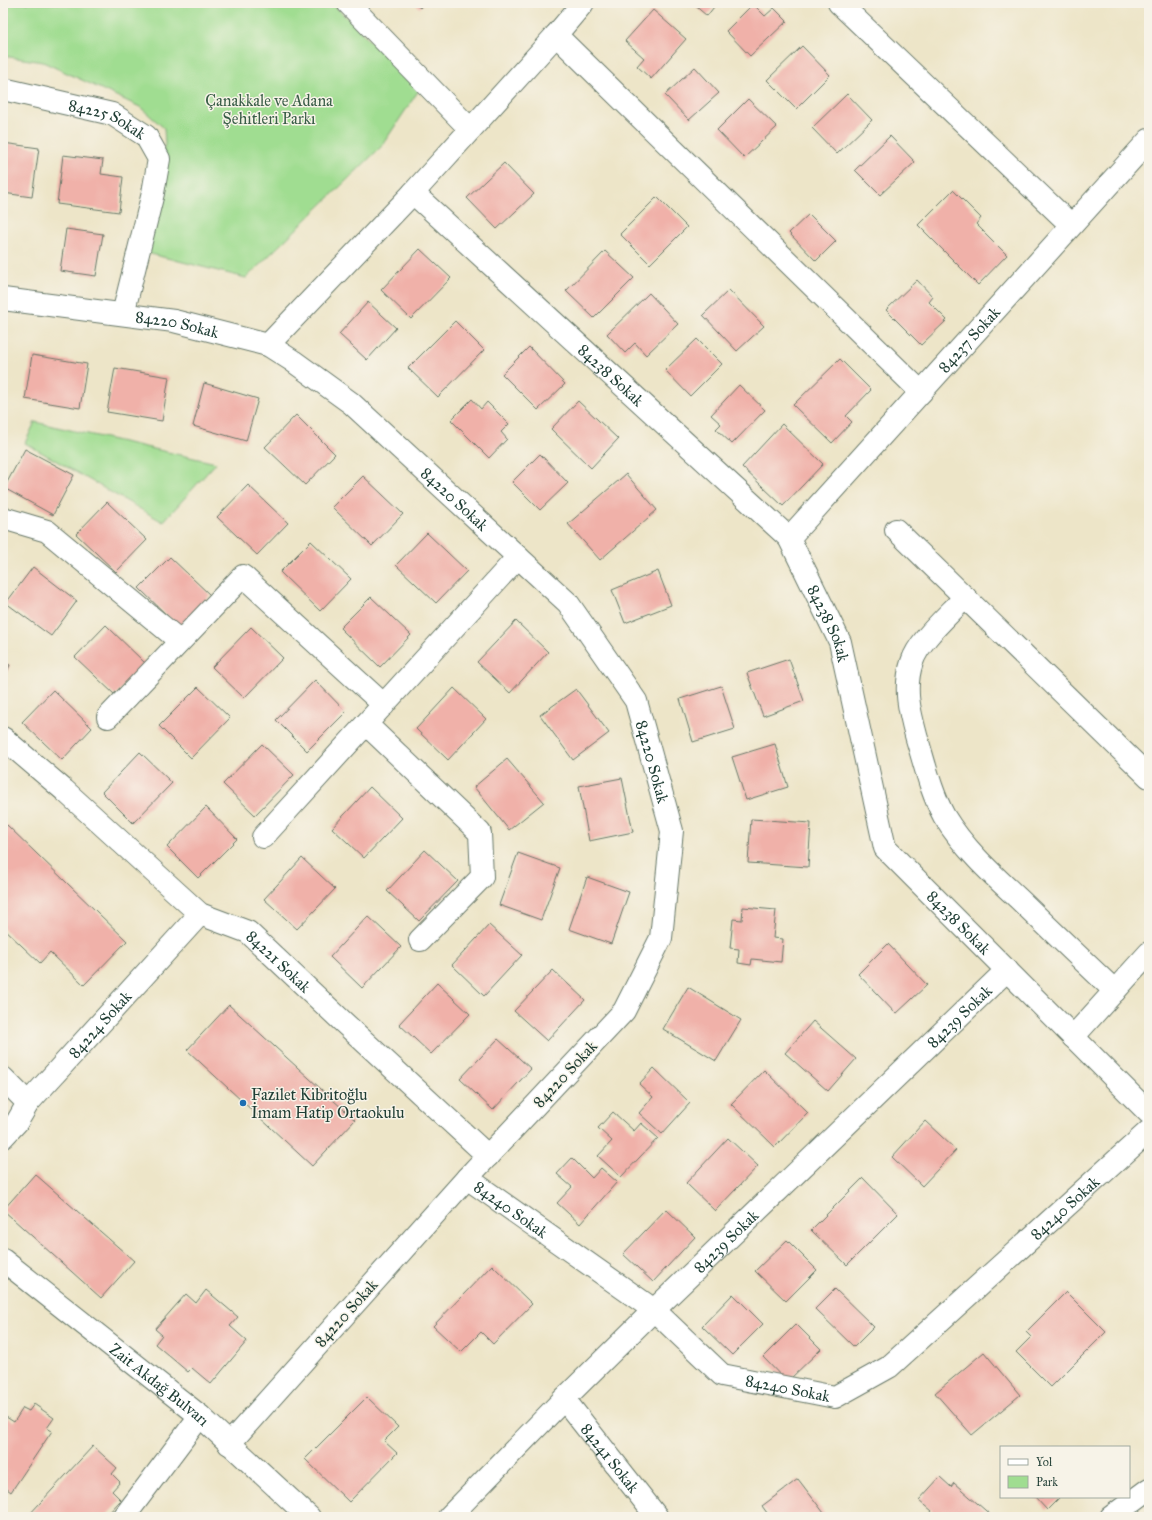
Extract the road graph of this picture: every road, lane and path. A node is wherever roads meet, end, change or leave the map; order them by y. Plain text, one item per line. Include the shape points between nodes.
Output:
1 (348, 3) edge
2 (583, 3) edge
3 (839, 3) edge
4 (556, 36) junction
5 (3, 89) edge
6 (470, 129) junction
7 (1149, 140) edge
8 (413, 193) junction
9 (1071, 225) junction
10 (3, 299) edge
11 (123, 314) junction
12 (268, 345) junction
13 (922, 392) junction
14 (3, 518) edge
15 (896, 530) dead end
16 (789, 538) junction
17 (518, 557) junction
18 (965, 597) junction
19 (180, 641) junction
20 (384, 704) junction
21 (108, 717) dead end
22 (366, 724) junction
23 (3, 738) edge
24 (1149, 777) edge
25 (263, 837) dead end
26 (200, 914) junction
27 (420, 940) dead end
28 (1149, 953) edge
29 (1007, 970) junction
30 (1115, 991) junction
31 (1072, 1036) junction
32 (3, 1078) edge
33 (28, 1103) junction
34 (1149, 1113) edge
35 (1149, 1132) edge
36 (3, 1137) edge
37 (488, 1156) junction
38 (467, 1178) junction
39 (3, 1260) edge
40 (654, 1310) junction
41 (564, 1399) junction
42 (200, 1416) junction
43 (229, 1444) junction
44 (1149, 1489) edge
45 (124, 1517) edge
46 (309, 1517) edge
47 (449, 1517) edge
48 (657, 1517) edge
49 (1111, 1517) edge

1 - 6 street
2 - 4 street
3 - 9 street
4 - 6 street
4 - 13 street
5 - 11 street, 84225 Sokak via 112,114 146,136 159,158 153,193
6 - 8 street
7 - 9 street, 84237 Sokak
8 - 12 street
8 - 16 street, 84238 Sokak
9 - 13 street, 84237 Sokak
10 - 11 street, 84220 Sokak
11 - 12 street, 84220 Sokak via 174,321
12 - 17 street, 84220 Sokak via 350,403
13 - 16 street, 84237 Sokak
14 - 19 street via 47,531
15 - 18 street
16 - 29 street, 84238 Sokak via 840,642 885,848
17 - 20 street
17 - 37 street, 84220 Sokak via 568,603 636,701 672,831 661,938 624,1011
18 - 24 street
18 - 30 street via 920,647 912,661 908,678 909,709 933,794 944,816 979,861
19 - 20 street via 243,576
19 - 21 street
20 - 22 street
22 - 25 street
22 - 27 street via 480,833 482,877
23 - 26 street, 84221 Sokak
26 - 33 street, 84224 Sokak
26 - 37 street, 84221 Sokak via 248,932
28 - 30 street
29 - 31 street, 84238 Sokak
29 - 40 street, 84239 Sokak
30 - 31 street
31 - 34 street, 84238 Sokak
32 - 33 street
33 - 36 street, 84224 Sokak via 17,1122
35 - 40 street, 84240 Sokak via 889,1367 835,1398 722,1375
37 - 38 street, 84220 Sokak
38 - 40 street, 84240 Sokak
38 - 43 street, 84220 Sokak
39 - 42 street, Zait Akdağ Bulvarı
40 - 41 street, 84239 Sokak
41 - 47 street, 84239 Sokak
41 - 48 street, 84241 Sokak
42 - 43 street, Zait Akdağ Bulvarı
42 - 45 street
43 - 46 street, Zait Akdağ Bulvarı
44 - 49 street

